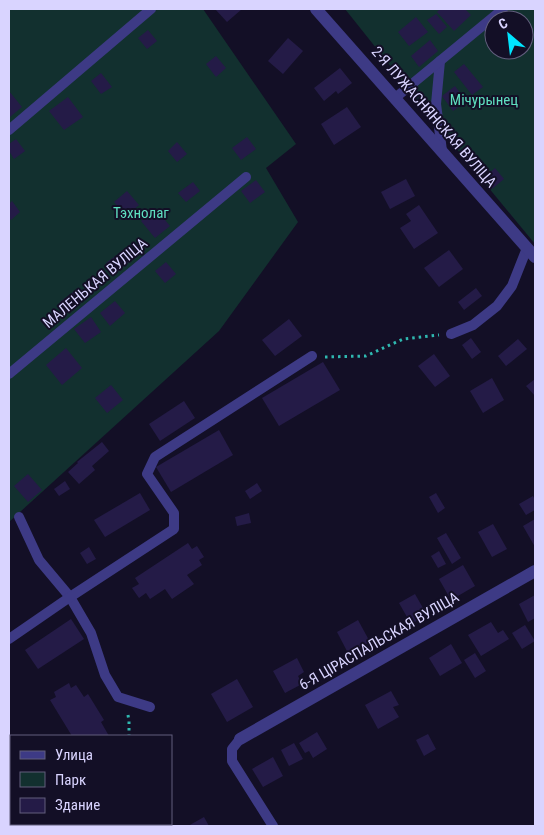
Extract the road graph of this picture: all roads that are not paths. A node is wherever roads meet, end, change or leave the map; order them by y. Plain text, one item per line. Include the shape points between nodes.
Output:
1 (151, 9) edge
2 (316, 9) edge
3 (503, 9) edge
4 (440, 61) junction
5 (395, 98) junction
6 (9, 130) edge
7 (442, 151) junction
8 (246, 178) dead end
9 (531, 252) edge
10 (452, 334) road end
11 (312, 356) road end
12 (9, 374) edge
13 (19, 517) dead end
14 (535, 571) edge
15 (70, 597) junction
16 (9, 639) edge
17 (150, 707) dead end
18 (240, 738) joint
19 (273, 826) edge

1 - 6 lane
2 - 5 street, 2-Я ЛУЖАСНЯНСКАЯ ВУЛІЦА
3 - 4 lane
4 - 5 lane
4 - 7 lane via 436,104
5 - 7 street, 2-Я ЛУЖАСНЯНСКАЯ ВУЛІЦА
7 - 9 street, 2-Я ЛУЖАСНЯНСКАЯ ВУЛІЦА
8 - 12 lane, МАЛЕНЬКАЯ ВУЛІЦА
9 - 10 lane via 497,306 474,325
11 - 15 lane via 155,457 147,474 174,512 174,529
13 - 15 lane via 39,560
14 - 18 street, 6-Я ЦІРАСПАЛЬСКАЯ ВУЛІЦА
15 - 16 lane
15 - 17 lane via 91,633 105,675 118,697
18 - 19 lane via 232,749 232,761

